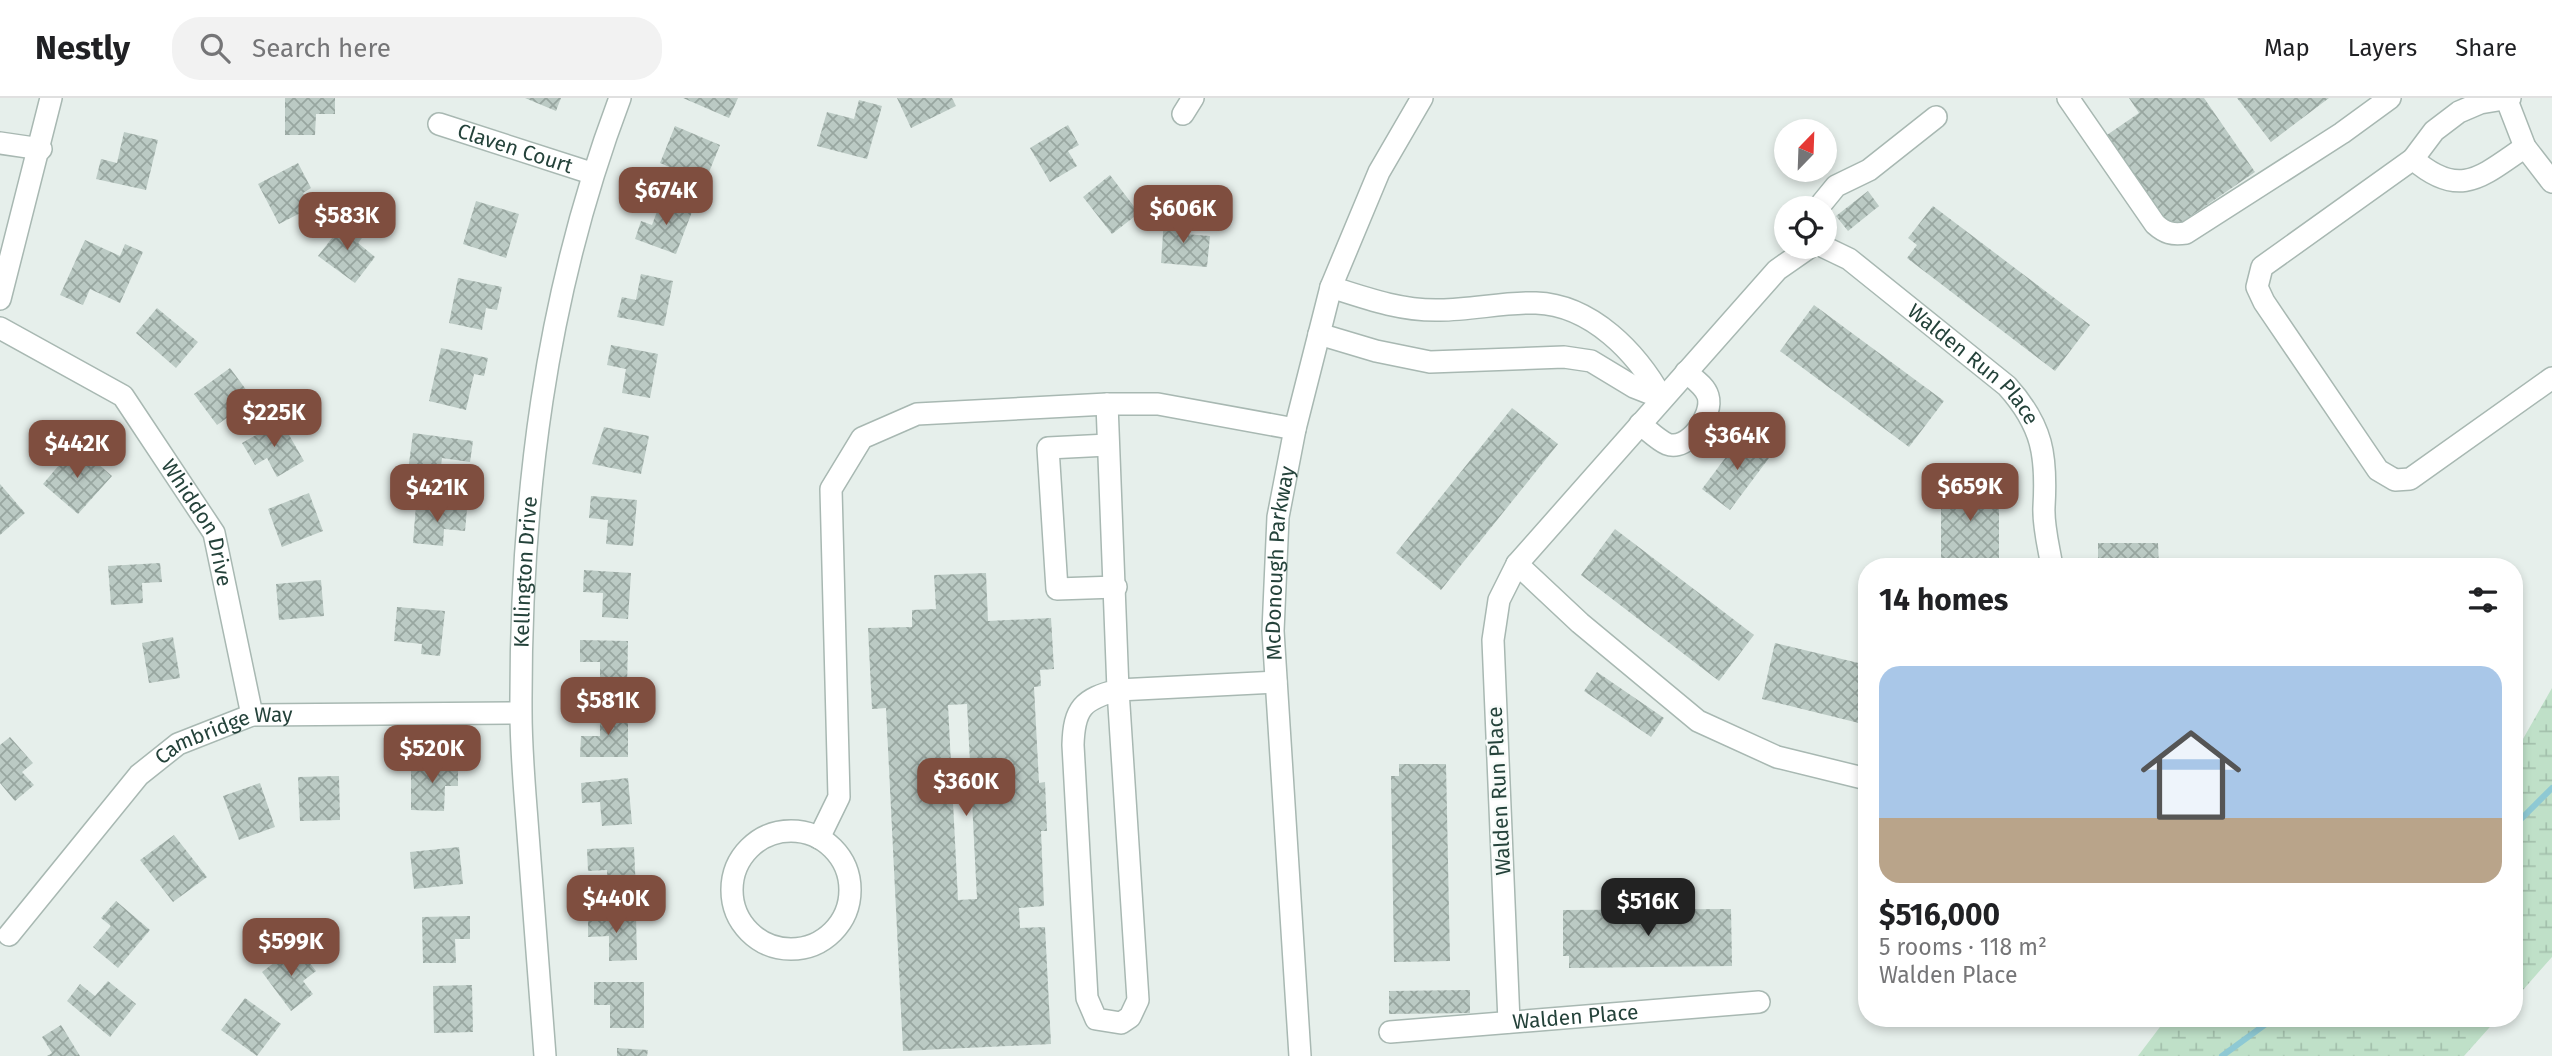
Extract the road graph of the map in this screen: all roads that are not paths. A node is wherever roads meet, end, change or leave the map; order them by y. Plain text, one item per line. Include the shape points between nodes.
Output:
1 (51, 98) edge
2 (620, 98) edge
3 (1422, 98) edge
4 (2068, 98) edge
5 (2390, 98) edge
6 (2507, 99) edge
7 (1936, 117) dead end
8 (439, 124) dead end
9 (0, 143) edge
10 (2525, 147) junction
11 (41, 149) junction
12 (2413, 159) junction
13 (591, 173) junction
14 (2552, 182) edge
15 (1828, 196) edge
16 (1837, 254) edge
17 (1793, 259) edge
18 (1331, 288) junction
19 (0, 299) edge
20 (0, 328) edge
21 (1319, 334) junction
22 (1620, 345) junction
23 (1605, 367) junction
24 (1686, 372) junction
25 (2552, 378) edge
26 (1662, 398) junction
27 (1107, 404) junction
28 (1640, 424) junction
29 (1295, 429) junction
30 (1108, 445) junction
31 (2051, 558) edge
32 (1517, 564) junction
33 (1116, 587) junction
34 (1276, 682) junction
35 (1118, 690) junction
36 (520, 713) junction
37 (252, 715) junction
38 (1858, 777) edge
39 (820, 838) junction
40 (9, 935) dead end
41 (1759, 1002) dead end
42 (1509, 1022) junction
43 (1390, 1032) dead end
44 (545, 1056) edge
45 (1300, 1056) edge

1 - 11 street
2 - 13 street, Kellington Drive
3 - 18 street, McDonough Parkway via 1379,172
4 - 5 street via 2155,223 2175,235 2186,233
6 - 10 street
6 - 12 street via 2459,112 2434,131
7 - 15 street
8 - 13 street, Claven Court
9 - 11 street
10 - 12 street via 2473,180 2457,183 2440,179
10 - 14 street
11 - 19 street
12 - 25 street via 2262,267 2257,287 2264,302 2378,470 2395,480 2410,479
13 - 36 street, Kellington Drive via 557,307 537,414 526,544
16 - 31 street, Walden Run Place via 2007,386 2025,409 2045,460 2043,509
17 - 24 street, Walden Run Place via 1777,270
18 - 21 street, McDonough Parkway
18 - 22 street via 1406,309 1551,304 1587,317
20 - 37 street, Whiddon Drive via 123,396 214,533
21 - 23 street via 1417,360 1564,357
21 - 29 street, McDonough Parkway
22 - 23 street
22 - 26 street via 1648,373
23 - 26 street via 1634,387
24 - 26 street, Walden Run Place
24 - 28 street via 1705,388 1709,398 1709,411 1699,429 1681,444 1667,444
26 - 28 street, Walden Run Place
27 - 29 street via 1158,404
27 - 30 street
27 - 39 street via 917,414 862,438 831,489 839,797
28 - 32 street, Walden Run Place
29 - 34 street, McDonough Parkway via 1278,517 1273,579
30 - 33 street
30 - 33 street via 1048,448 1057,589
32 - 38 street via 1698,721 1777,757
32 - 42 street, Walden Run Place via 1499,600 1493,640
33 - 35 street
34 - 35 street
34 - 45 street, McDonough Parkway
35 - 35 street via 1084,704 1073,729 1073,745 1087,998 1096,1019 1121,1024 1138,1000
36 - 37 street, Cambridge Way
36 - 44 street, Kellington Drive
37 - 40 street, Cambridge Way via 178,744 139,775
39 - 39 street via 794,830 775,832 743,855 734,873 736,912 762,942 801,948 828,936 846,914 850,876 842,859
41 - 42 street, Walden Place
42 - 43 street, Walden Place

